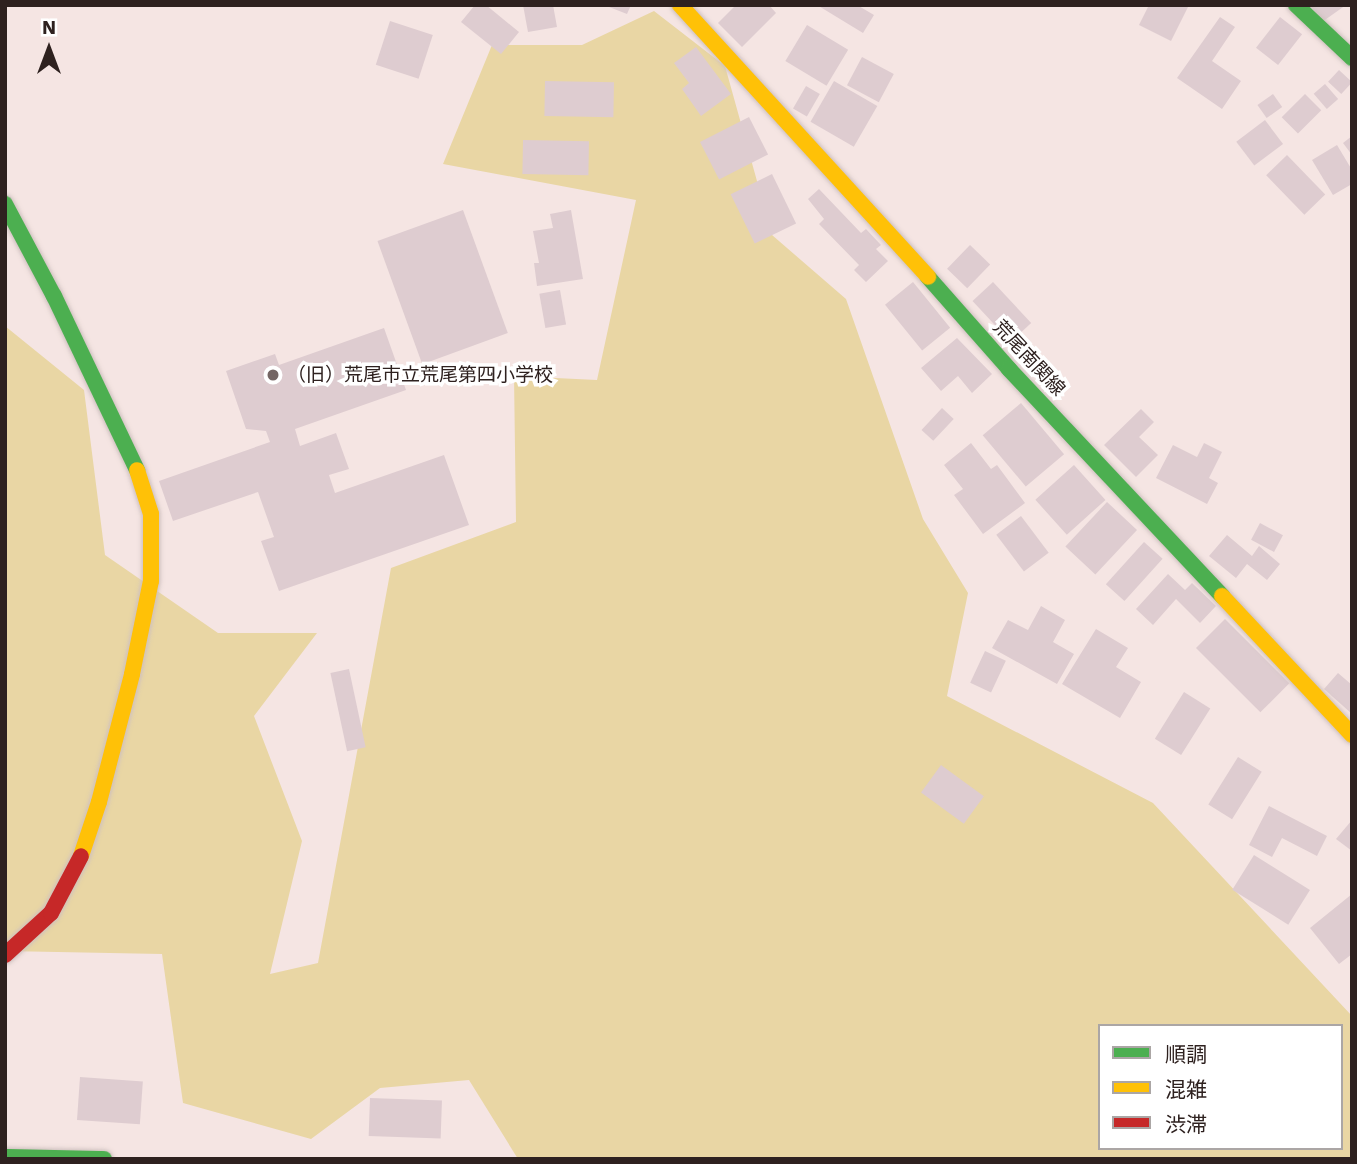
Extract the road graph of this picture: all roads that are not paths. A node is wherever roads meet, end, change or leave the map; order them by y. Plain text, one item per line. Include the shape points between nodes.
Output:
1 (680, 5) edge
2 (1296, 5) edge
3 (1352, 58) edge
4 (5, 204) edge
5 (1352, 735) edge
6 (5, 955) edge
7 (5, 1157) edge
8 (53, 1158) edge
9 (104, 1159) edge

1 - 5 street, 荒尾南関線 via 1010,369
2 - 3 street
4 - 6 street via 137,471 151,514 151,581 99,802 77,868 51,914
7 - 8 street
8 - 9 street

